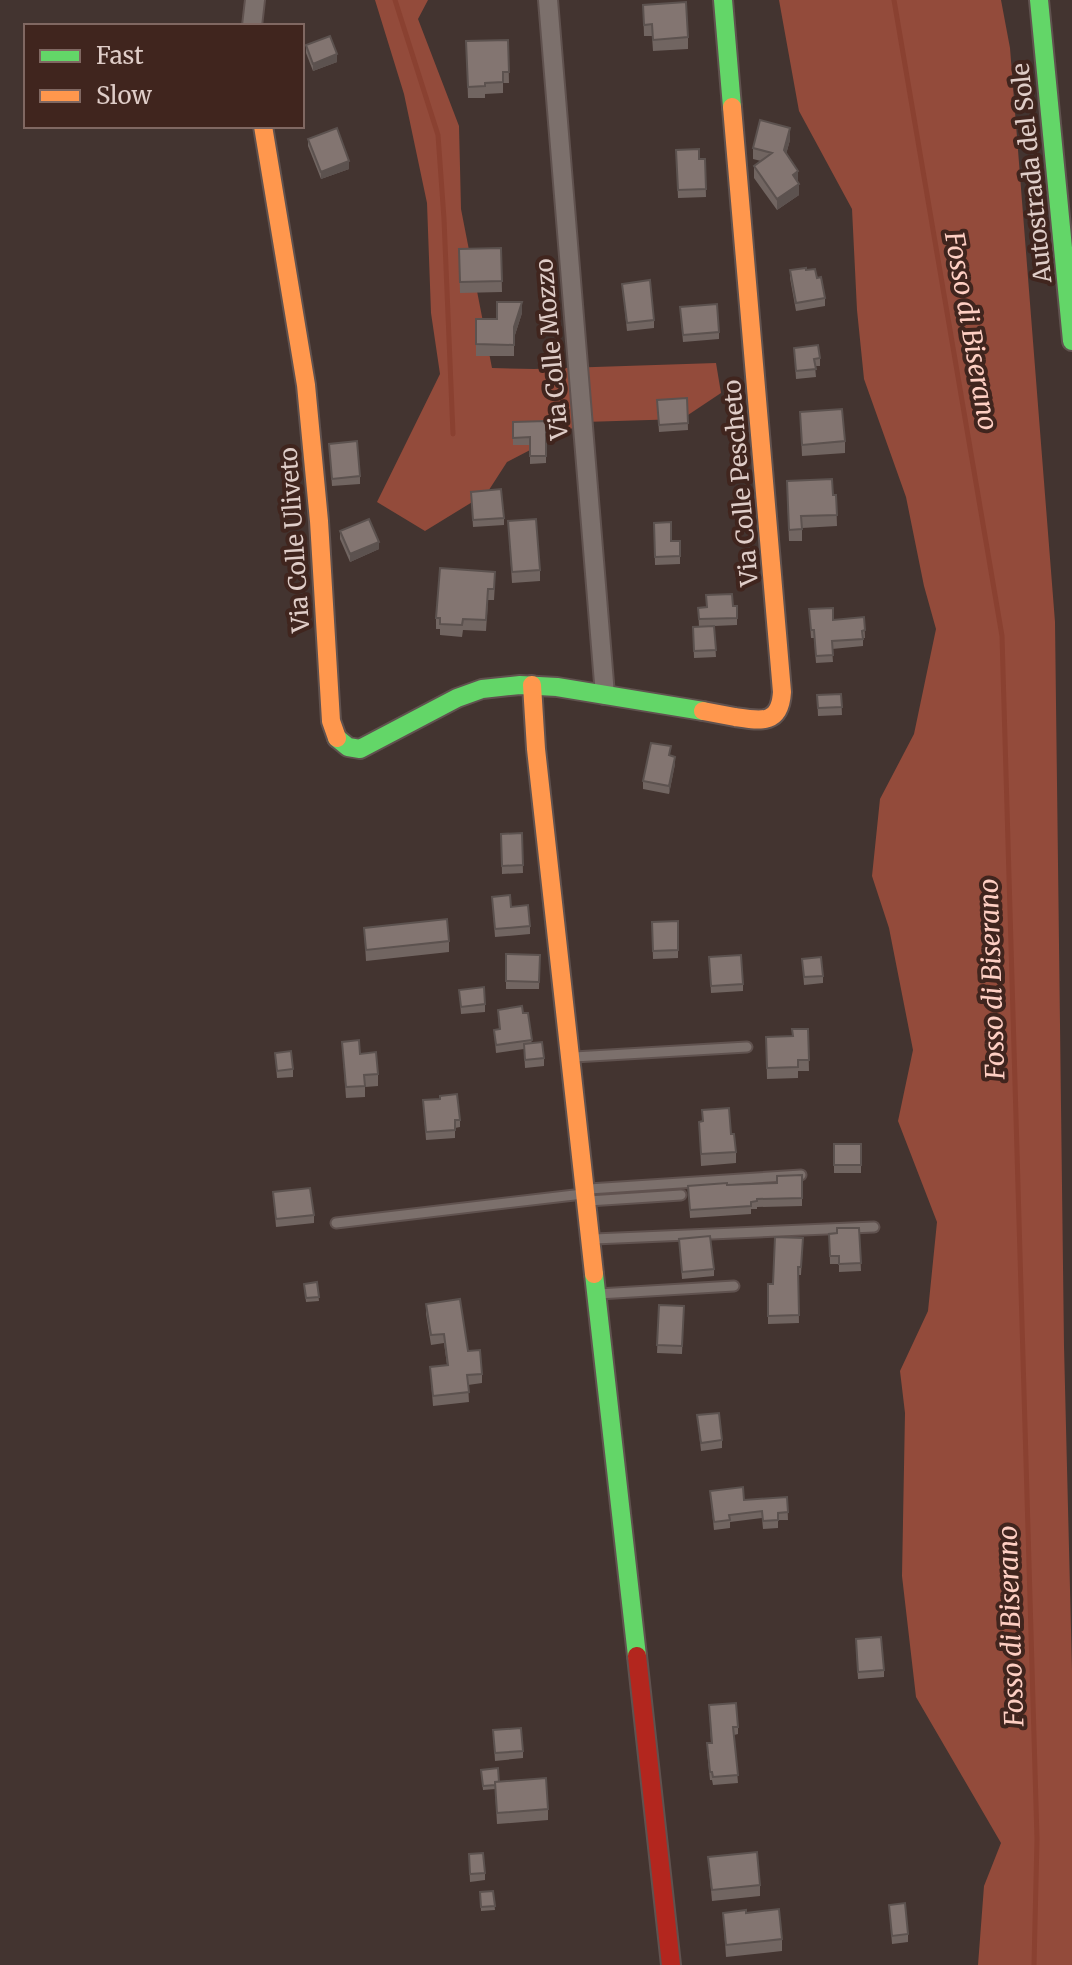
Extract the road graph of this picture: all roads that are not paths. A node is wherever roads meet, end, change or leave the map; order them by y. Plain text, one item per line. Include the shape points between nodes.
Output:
1 (255, 0) edge
2 (548, 0) edge
3 (723, 0) edge
4 (1039, 0) edge
5 (252, 24) edge
6 (263, 128) edge
7 (1072, 341) edge
8 (532, 685) junction
9 (605, 695) junction
10 (747, 1047) dead end
11 (571, 1057) junction
12 (801, 1175) edge
13 (586, 1195) junction
14 (681, 1195) dead end
15 (336, 1223) dead end
16 (874, 1227) dead end
17 (591, 1239) junction
18 (734, 1286) dead end
19 (597, 1294) junction
20 (671, 1965) edge

1 - 5 street
2 - 9 street, Via Colle Mozzo
3 - 9 main road, Via Colle Pescheto via 783,698 774,715 759,720
4 - 7 main road, Autostrada del Sole
6 - 8 main road, Via Colle Uliveto via 306,385 334,735 341,745 360,749 470,694
8 - 9 main road, Via Colle Pescheto
8 - 11 main road
10 - 11 lane
11 - 13 main road
12 - 13 lane
13 - 14 lane
13 - 15 lane
13 - 17 main road
16 - 17 lane
17 - 19 main road
18 - 19 lane
19 - 20 main road

